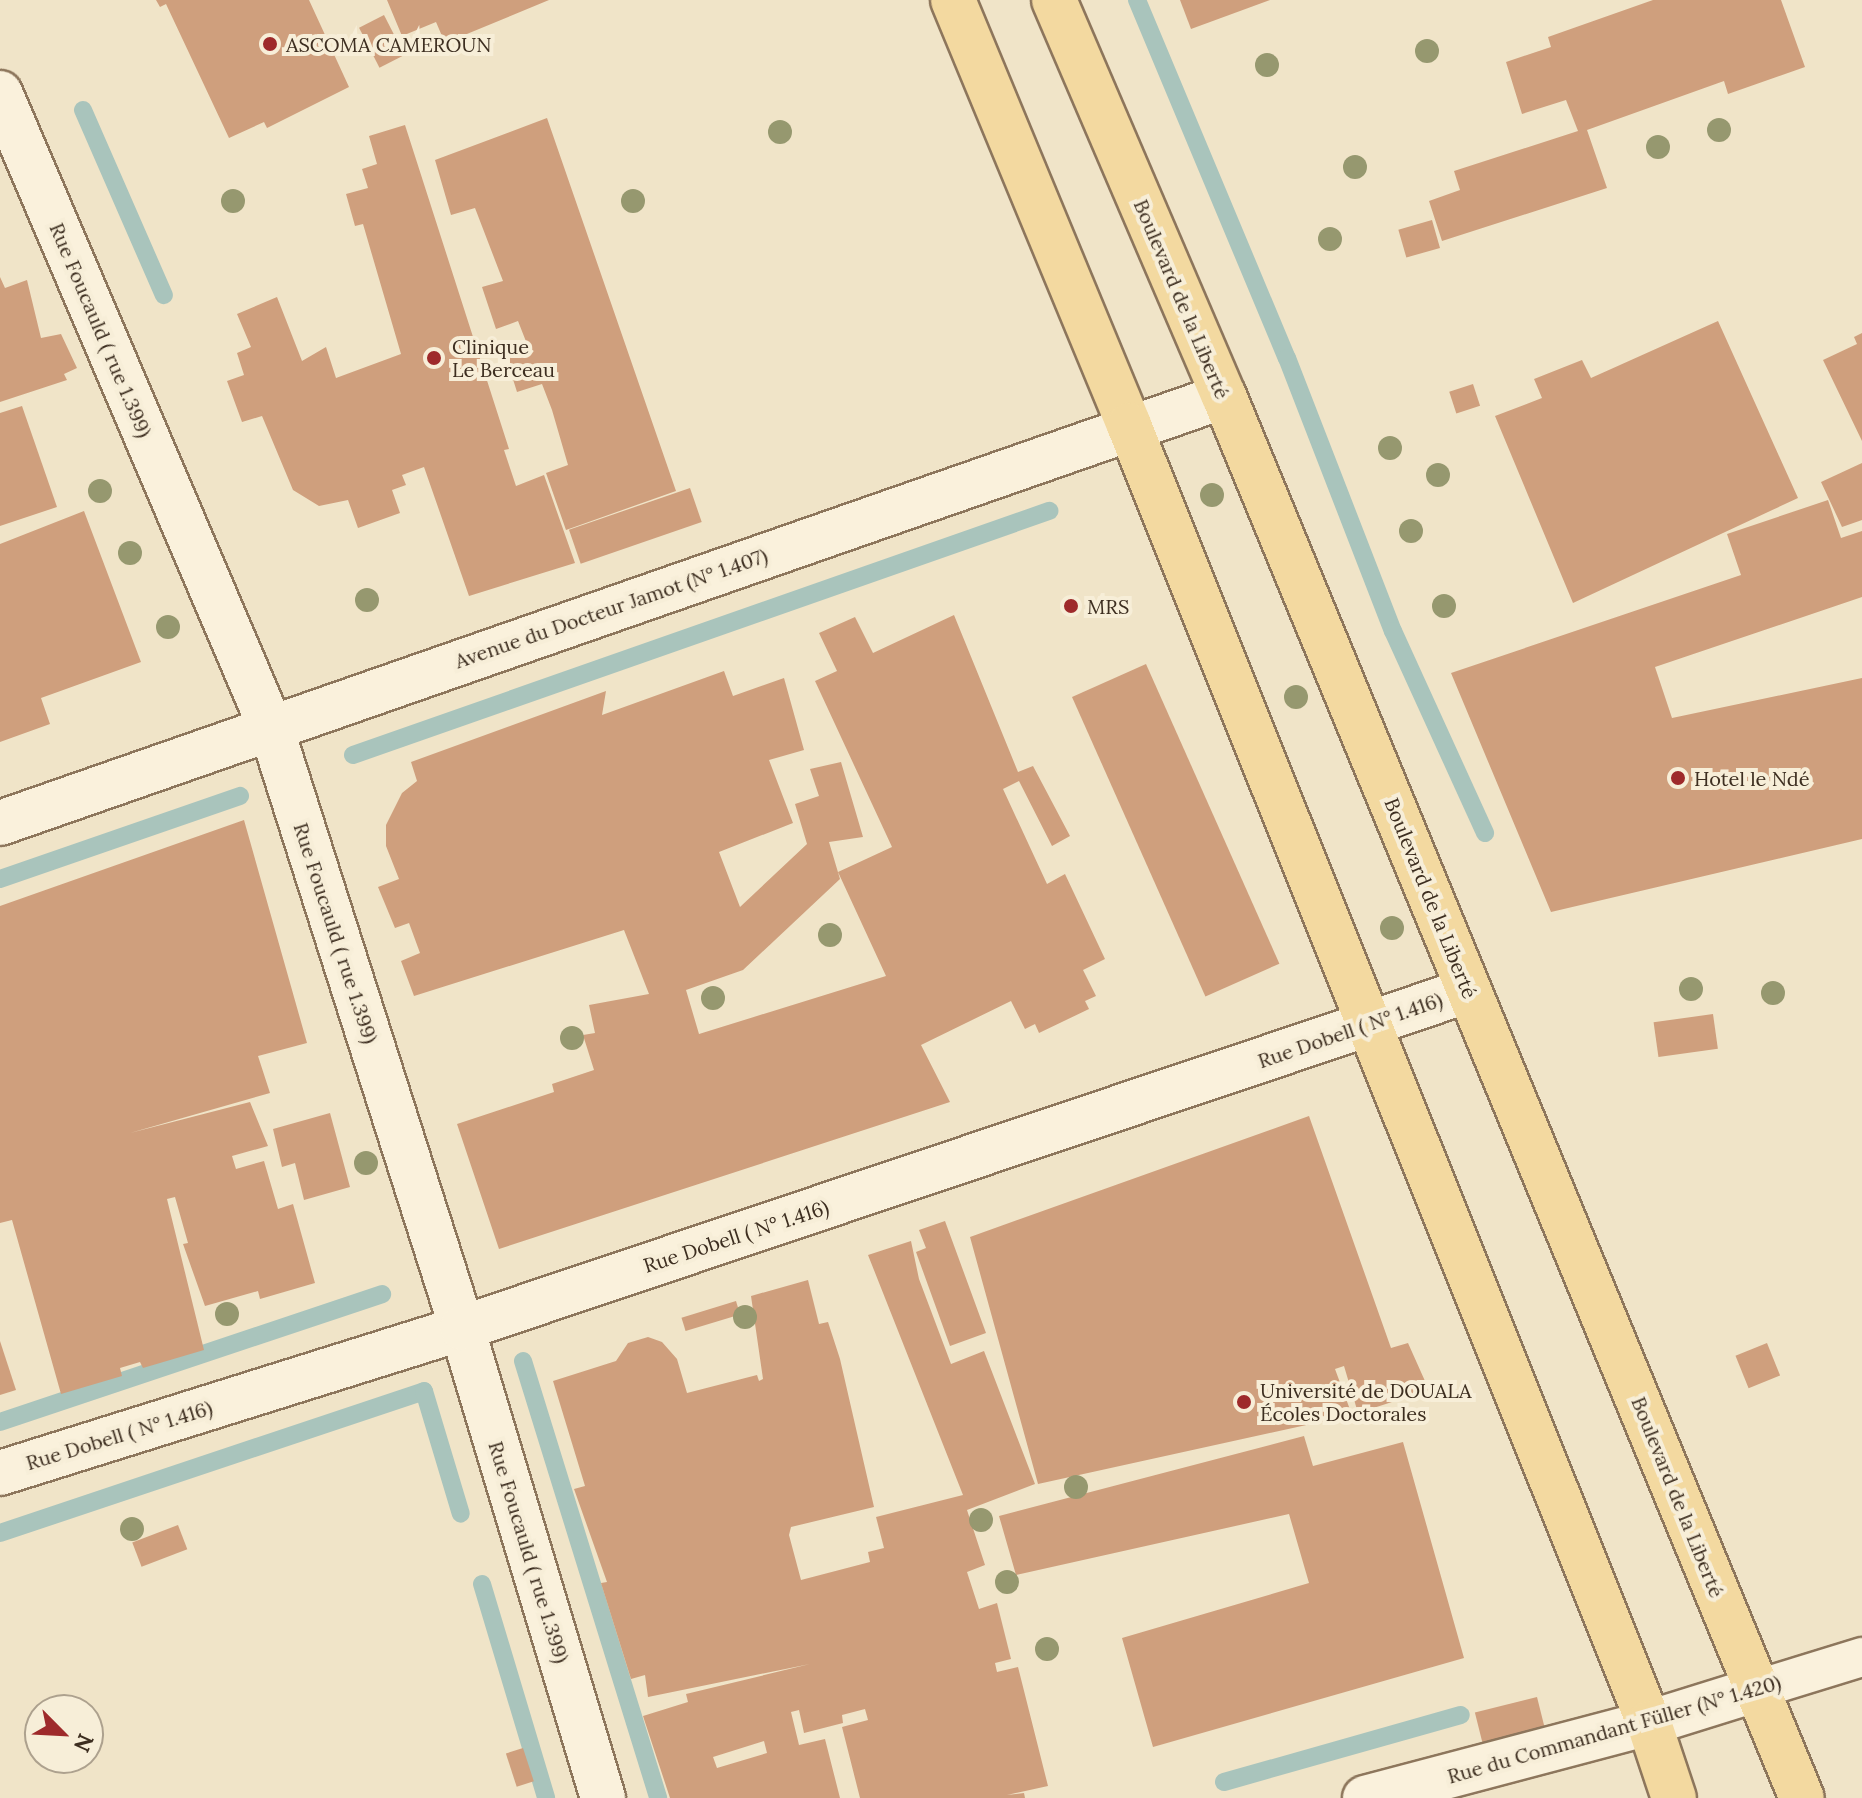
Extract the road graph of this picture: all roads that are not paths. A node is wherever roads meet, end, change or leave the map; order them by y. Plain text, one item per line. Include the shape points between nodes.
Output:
1 (953, 0) edge
2 (1054, 0) edge
3 (0, 93) edge
4 (1224, 396) junction
5 (1129, 425) junction
6 (271, 728) junction
7 (0, 823) edge
8 (1469, 990) junction
9 (1368, 1025) junction
10 (462, 1328) junction
11 (0, 1473) edge
12 (1862, 1657) edge
13 (1758, 1689) junction
14 (1649, 1723) junction
15 (603, 1798) edge
16 (1365, 1798) edge
17 (1674, 1798) edge
18 (1802, 1798) edge

1 - 5 main road
2 - 4 main road, Boulevard de la Liberté
3 - 6 street, Rue Foucauld ( rue 1.399)
4 - 5 street, Avenue du Docteur Jamot (N° 1.407)
4 - 8 main road, Boulevard de la Liberté
5 - 6 street, Avenue du Docteur Jamot (N° 1.407)
5 - 9 main road
6 - 7 street, Avenue du Docteur Jamot (N° 1.407)
6 - 10 street, Rue Foucauld ( rue 1.399)
8 - 9 street, Rue Dobell ( N° 1.416)
8 - 13 main road, Boulevard de la Liberté
9 - 10 street, Rue Dobell ( N° 1.416)
9 - 14 main road
10 - 11 street, Rue Dobell ( N° 1.416)
10 - 15 street, Rue Foucauld ( rue 1.399)
12 - 13 lane, Rue du Commandant Füller (N° 1.420)
13 - 14 street, Rue du Commandant Füller (N° 1.420)
13 - 18 main road, Boulevard de la Liberté
14 - 16 street, Rue du Commandant Füller (N° 1.420)
14 - 17 main road

